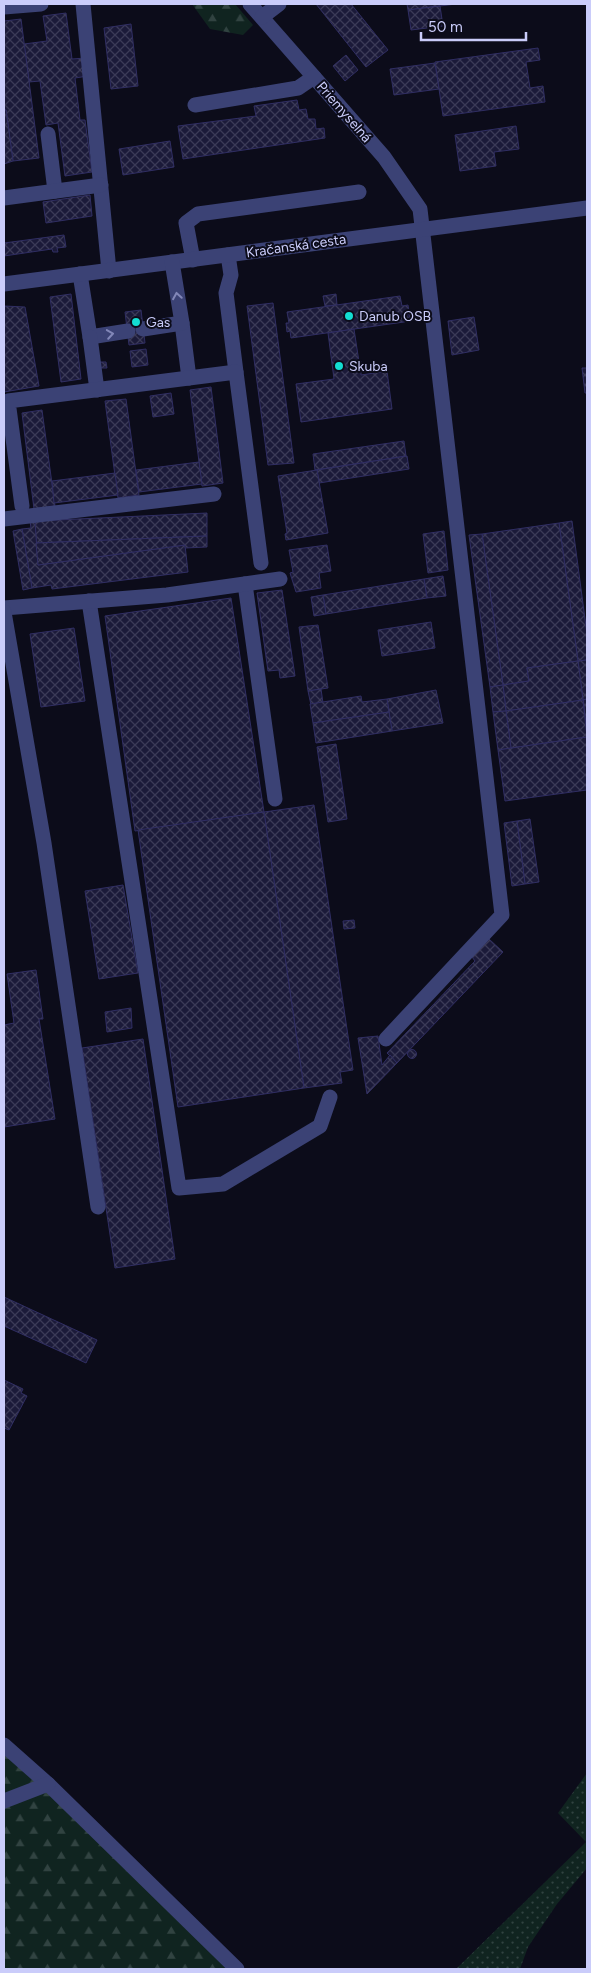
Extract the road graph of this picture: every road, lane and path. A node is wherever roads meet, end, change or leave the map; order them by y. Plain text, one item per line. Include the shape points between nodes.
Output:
1 (41, 4) edge
2 (83, 4) edge
3 (250, 4) edge
4 (279, 4) edge
5 (4, 8) edge
6 (262, 17) junction
7 (314, 77) junction
8 (195, 106) dead end
9 (48, 134) dead end
10 (101, 185) junction
11 (55, 191) junction
12 (359, 192) dead end
13 (4, 198) edge
14 (587, 208) edge
15 (422, 229) junction
16 (228, 255) junction
17 (193, 260) junction
18 (172, 262) junction
19 (109, 271) junction
20 (80, 274) junction
21 (4, 284) edge
22 (182, 323) junction
23 (143, 329) dead end
24 (128, 331) dead end
25 (90, 337) junction
26 (236, 372) junction
27 (189, 378) junction
28 (97, 390) junction
29 (214, 494) dead end
30 (22, 506) dead end
31 (4, 519) edge
32 (261, 563) dead end
33 (280, 579) dead end
34 (245, 584) junction
35 (89, 601) junction
36 (4, 608) edge
37 (4, 612) edge
38 (275, 799) dead end
39 (386, 1039) dead end
40 (330, 1097) dead end
41 (98, 1207) dead end
42 (4, 1745) edge
43 (48, 1784) junction
44 (4, 1801) edge
45 (237, 1969) edge

1 - 5 street
2 - 10 street
3 - 6 street, Priemyselná
4 - 6 street
6 - 7 street, Priemyselná
7 - 8 street via 298,88
7 - 15 street, Priemyselná via 384,157 420,209
9 - 11 street
10 - 11 street
10 - 19 street
11 - 13 street
12 - 17 street via 198,214 186,223
14 - 15 street, Kračanská cesta
15 - 16 street, Kračanská cesta
15 - 39 street, Priemyselná via 502,915
16 - 17 street, Kračanská cesta
16 - 26 street via 231,275 226,293
17 - 18 street, Kračanská cesta
18 - 19 street, Kračanská cesta
22 -> 18 street
19 - 20 street, Kračanská cesta
20 - 21 street, Kračanská cesta
20 - 25 street
22 - 23 street
22 - 27 street
25 -> 24 street
25 - 28 street
26 - 27 street
26 - 32 street
27 - 28 street
28 - 30 street via 8,401
29 - 31 street
33 - 34 street
34 - 35 street
34 - 38 street
35 - 36 street
35 - 40 street via 179,1188 223,1184 288,1146 320,1126
37 - 41 street via 44,842
42 - 43 street
43 - 44 street
43 - 45 street

